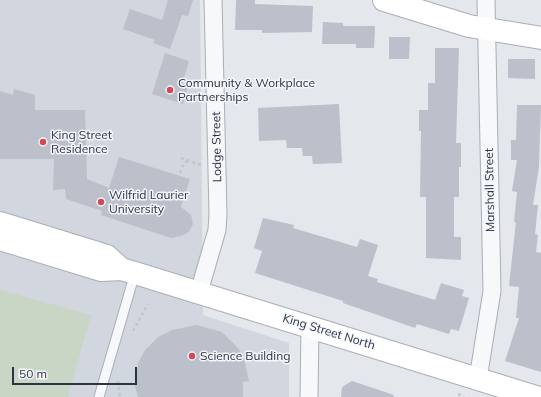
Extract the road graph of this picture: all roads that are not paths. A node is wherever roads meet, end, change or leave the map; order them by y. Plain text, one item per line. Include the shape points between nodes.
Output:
1 (213, 0) edge
2 (384, 0) edge
3 (486, 0) edge
4 (488, 30) junction
5 (541, 38) edge
6 (0, 223) edge
7 (0, 239) edge
8 (128, 271) junction
9 (199, 292) junction
10 (310, 326) junction
11 (478, 379) junction
12 (99, 397) edge
13 (309, 397) edge
14 (536, 397) edge

1 - 9 street, Lodge Street via 218,214 217,230
2 - 4 main road
3 - 4 street, Marshall Street
4 - 5 main road
4 - 11 street, Marshall Street via 492,290
6 - 8 main road, King Street North via 107,256
7 - 8 main road, King Street North via 101,270
8 - 9 main road, King Street North
8 - 12 lane
9 - 10 main road, King Street North
10 - 11 main road, King Street North
10 - 13 street
11 - 14 main road, King Street North

